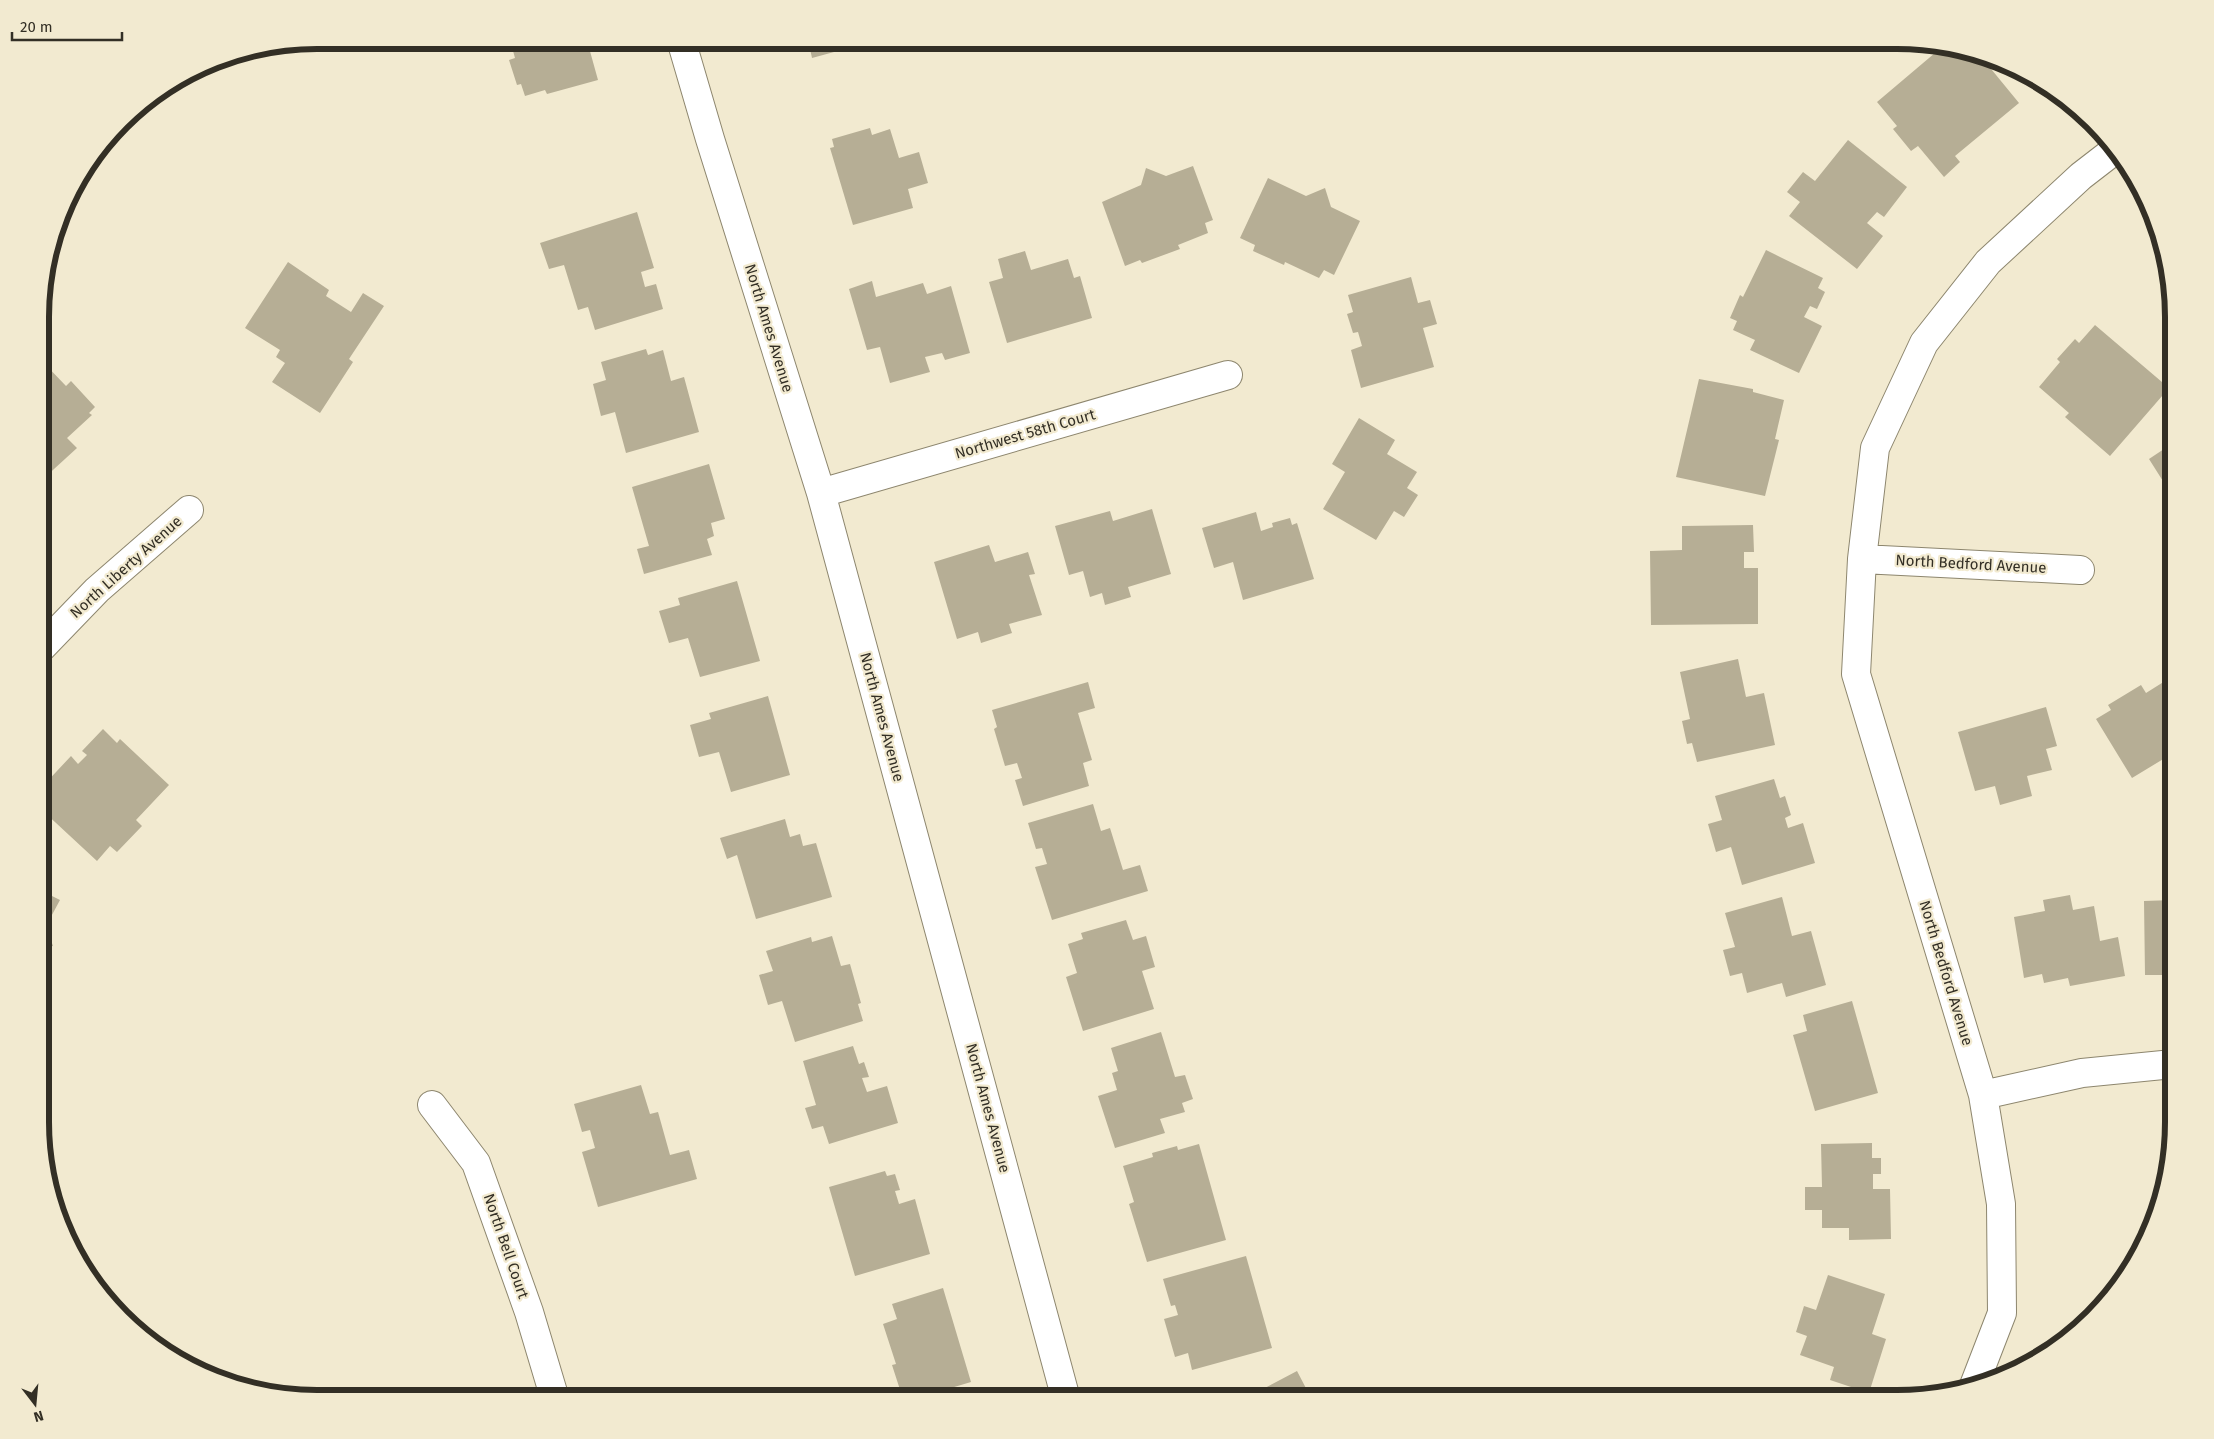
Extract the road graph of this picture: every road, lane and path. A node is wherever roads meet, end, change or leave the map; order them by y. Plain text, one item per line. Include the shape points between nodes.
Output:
1 (684, 49) edge
2 (2110, 154) edge
3 (1228, 375) dead end
4 (821, 493) junction
5 (189, 510) dead end
6 (1862, 559) junction
7 (2080, 570) dead end
8 (49, 640) edge
9 (2165, 1065) edge
10 (1983, 1095) junction
11 (432, 1105) dead end
12 (1977, 1378) edge
13 (552, 1390) edge
14 (1064, 1390) edge

1 - 4 street, North Ames Avenue
2 - 6 street, North Bedford Avenue via 2081,176 1988,262 1924,343 1875,448
3 - 4 street, Northwest 58th Court
4 - 14 street, North Ames Avenue
5 - 8 street, North Liberty Avenue via 96,590
6 - 7 street, North Bedford Avenue
6 - 10 street, North Bedford Avenue via 1856,674
9 - 10 street via 2082,1073
10 - 12 street, North Bedford Avenue via 2001,1204 2002,1314
11 - 13 street, North Bell Court via 476,1163 529,1312

